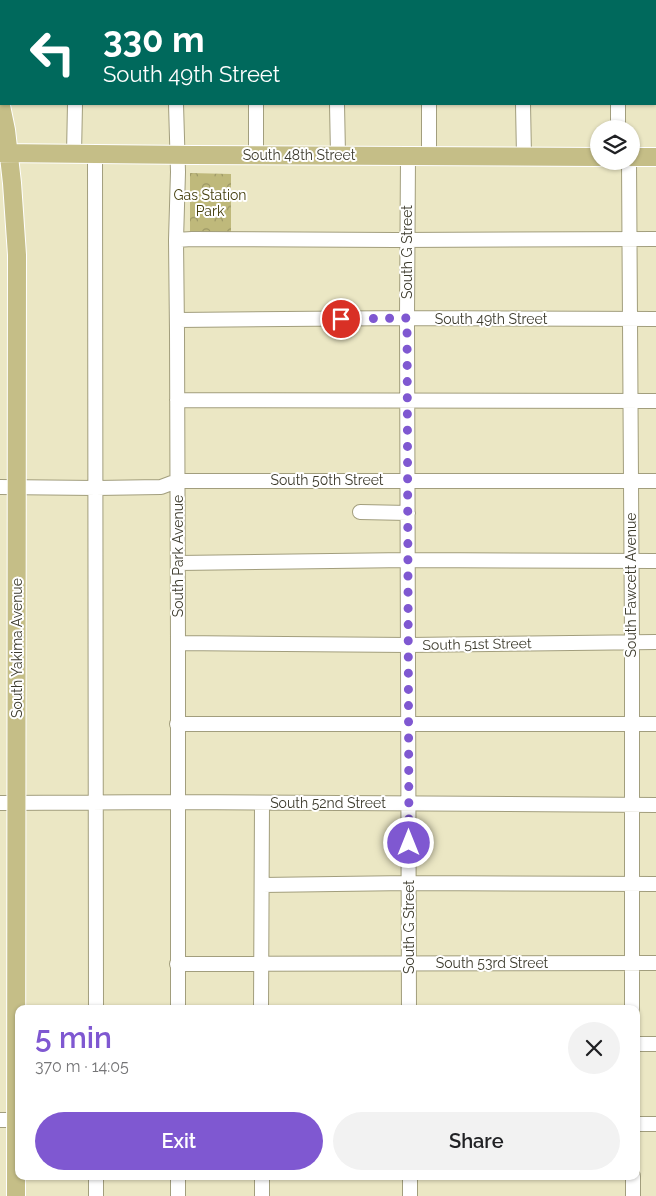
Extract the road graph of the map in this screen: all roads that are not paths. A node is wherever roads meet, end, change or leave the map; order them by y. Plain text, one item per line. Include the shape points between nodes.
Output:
1 (0, 105) edge
2 (75, 105) edge
3 (176, 105) edge
4 (256, 105) edge
5 (337, 105) edge
6 (429, 105) edge
7 (524, 105) edge
8 (618, 105) edge
9 (618, 120) edge
10 (4, 153) edge
11 (74, 154) junction
12 (95, 154) junction
13 (176, 155) junction
14 (256, 155) junction
15 (338, 155) junction
16 (408, 156) junction
17 (429, 156) junction
18 (524, 156) junction
19 (590, 156) edge
20 (640, 157) edge
21 (656, 157) edge
22 (629, 170) edge
23 (6, 183) edge
24 (656, 239) edge
25 (176, 240) junction
26 (407, 240) junction
27 (629, 240) junction
28 (407, 318) junction
29 (630, 319) junction
30 (656, 319) edge
31 (177, 320) junction
32 (177, 400) junction
33 (408, 400) junction
34 (630, 401) junction
35 (656, 401) edge
36 (177, 480) junction
37 (408, 480) junction
38 (631, 480) junction
39 (656, 481) edge
40 (8, 487) edge
41 (96, 488) junction
42 (360, 512) dead end
43 (408, 513) junction
44 (408, 560) junction
45 (631, 562) junction
46 (656, 562) edge
47 (178, 563) junction
48 (632, 642) junction
49 (656, 642) edge
50 (178, 644) junction
51 (409, 644) junction
52 (178, 724) junction
53 (409, 724) junction
54 (632, 724) junction
55 (656, 724) edge
56 (178, 802) junction
57 (8, 803) edge
58 (96, 803) junction
59 (262, 803) junction
60 (409, 804) junction
61 (656, 804) edge
62 (632, 805) junction
63 (409, 883) junction
64 (632, 884) junction
65 (656, 884) edge
66 (262, 886) junction
67 (409, 963) junction
68 (632, 963) junction
69 (656, 963) edge
70 (177, 964) junction
71 (261, 964) junction
72 (96, 1005) edge
73 (178, 1005) edge
74 (261, 1005) edge
75 (409, 1005) edge
76 (632, 1005) edge
77 (640, 1044) edge
78 (656, 1044) edge
79 (12, 1120) edge
80 (640, 1124) edge
81 (656, 1124) edge
82 (15, 1177) edge
83 (15, 1180) edge
84 (96, 1180) edge
85 (178, 1180) edge
86 (262, 1180) edge
87 (410, 1180) edge
88 (633, 1180) edge
89 (16, 1196) edge
90 (96, 1196) edge
91 (178, 1196) edge
92 (262, 1196) edge
93 (410, 1196) edge
94 (633, 1196) edge

1 - 10 main road, South Yakima Avenue
2 - 11 street
3 - 13 street, South Park Avenue
4 - 14 street
5 - 15 street
6 - 17 street
7 - 18 street
8 - 9 street
10 - 11 main road, South 48th Street
10 - 23 main road, South Yakima Avenue
11 - 12 main road, South 48th Street
12 - 13 main road, South 48th Street
12 - 41 street
13 - 14 main road, South 48th Street
13 - 25 street, South Park Avenue
14 - 15 main road, South 48th Street
15 - 16 main road, South 48th Street
16 - 17 main road, South 48th Street
16 - 26 street, South G Street
17 - 18 main road, South 48th Street
18 - 19 main road, South 48th Street
20 - 21 main road
22 - 27 street, South Fawcett Avenue
23 - 40 main road, South Yakima Avenue via 17,255
24 - 27 street
25 - 26 street
25 - 31 street, South Park Avenue
26 - 27 street
26 - 28 street, South G Street
27 - 29 street, South Fawcett Avenue
28 - 29 street, South 49th Street
28 - 31 street, South 49th Street
28 - 33 street, South G Street
29 - 30 street, South 49th Street
29 - 34 street, South Fawcett Avenue
31 - 32 street, South Park Avenue
32 - 33 street
32 - 36 street, South Park Avenue
33 - 34 street
33 - 37 street, South G Street
34 - 35 street
34 - 38 street, South Fawcett Avenue
36 - 37 street, South 50th Street
36 - 41 street, South 50th Street via 161,487
36 - 47 street, South Park Avenue
37 - 38 street, South 50th Street
37 - 43 street, South G Street
38 - 39 street, South 50th Street
38 - 45 street, South Fawcett Avenue
40 - 41 street, South 50th Street
40 - 57 main road, South Yakima Avenue
41 - 58 street
42 - 43 street
43 - 44 street, South G Street
44 - 45 street
44 - 47 street
44 - 51 street, South G Street
45 - 46 street
45 - 48 street, South Fawcett Avenue
47 - 50 street, South Park Avenue
48 - 49 street, South 51st Street
48 - 51 street, South 51st Street
48 - 54 street, South Fawcett Avenue
50 - 51 street, South 51st Street
50 - 52 street, South Park Avenue
51 - 53 street, South G Street
52 - 53 street
52 - 56 street, South Park Avenue
53 - 54 street
53 - 60 street, South G Street
54 - 55 street
54 - 62 street, South Fawcett Avenue
56 - 58 street, South 52nd Street
56 - 59 street, South 52nd Street
56 - 70 street, South Park Avenue
57 - 58 street, South 52nd Street
57 - 79 main road, South Yakima Avenue
58 - 72 street
59 - 60 street, South 52nd Street
59 - 66 street
60 - 62 street, South 52nd Street
60 - 63 street, South G Street
61 - 62 street, South 52nd Street
62 - 64 street, South Fawcett Avenue
63 - 64 street
63 - 66 street
63 - 67 street, South G Street
64 - 65 street
64 - 68 street, South Fawcett Avenue
66 - 71 street
67 - 68 street, South 53rd Street
67 - 71 street, South 53rd Street
67 - 75 street, South G Street
68 - 69 street, South 53rd Street
68 - 76 street, South Fawcett Avenue
70 - 71 street, South 53rd Street
70 - 73 street, South Park Avenue
71 - 74 street
77 - 78 street
79 - 82 main road, South Yakima Avenue
80 - 81 street
83 - 89 main road, South Yakima Avenue
84 - 90 street
85 - 91 street
86 - 92 street
87 - 93 street
88 - 94 street

